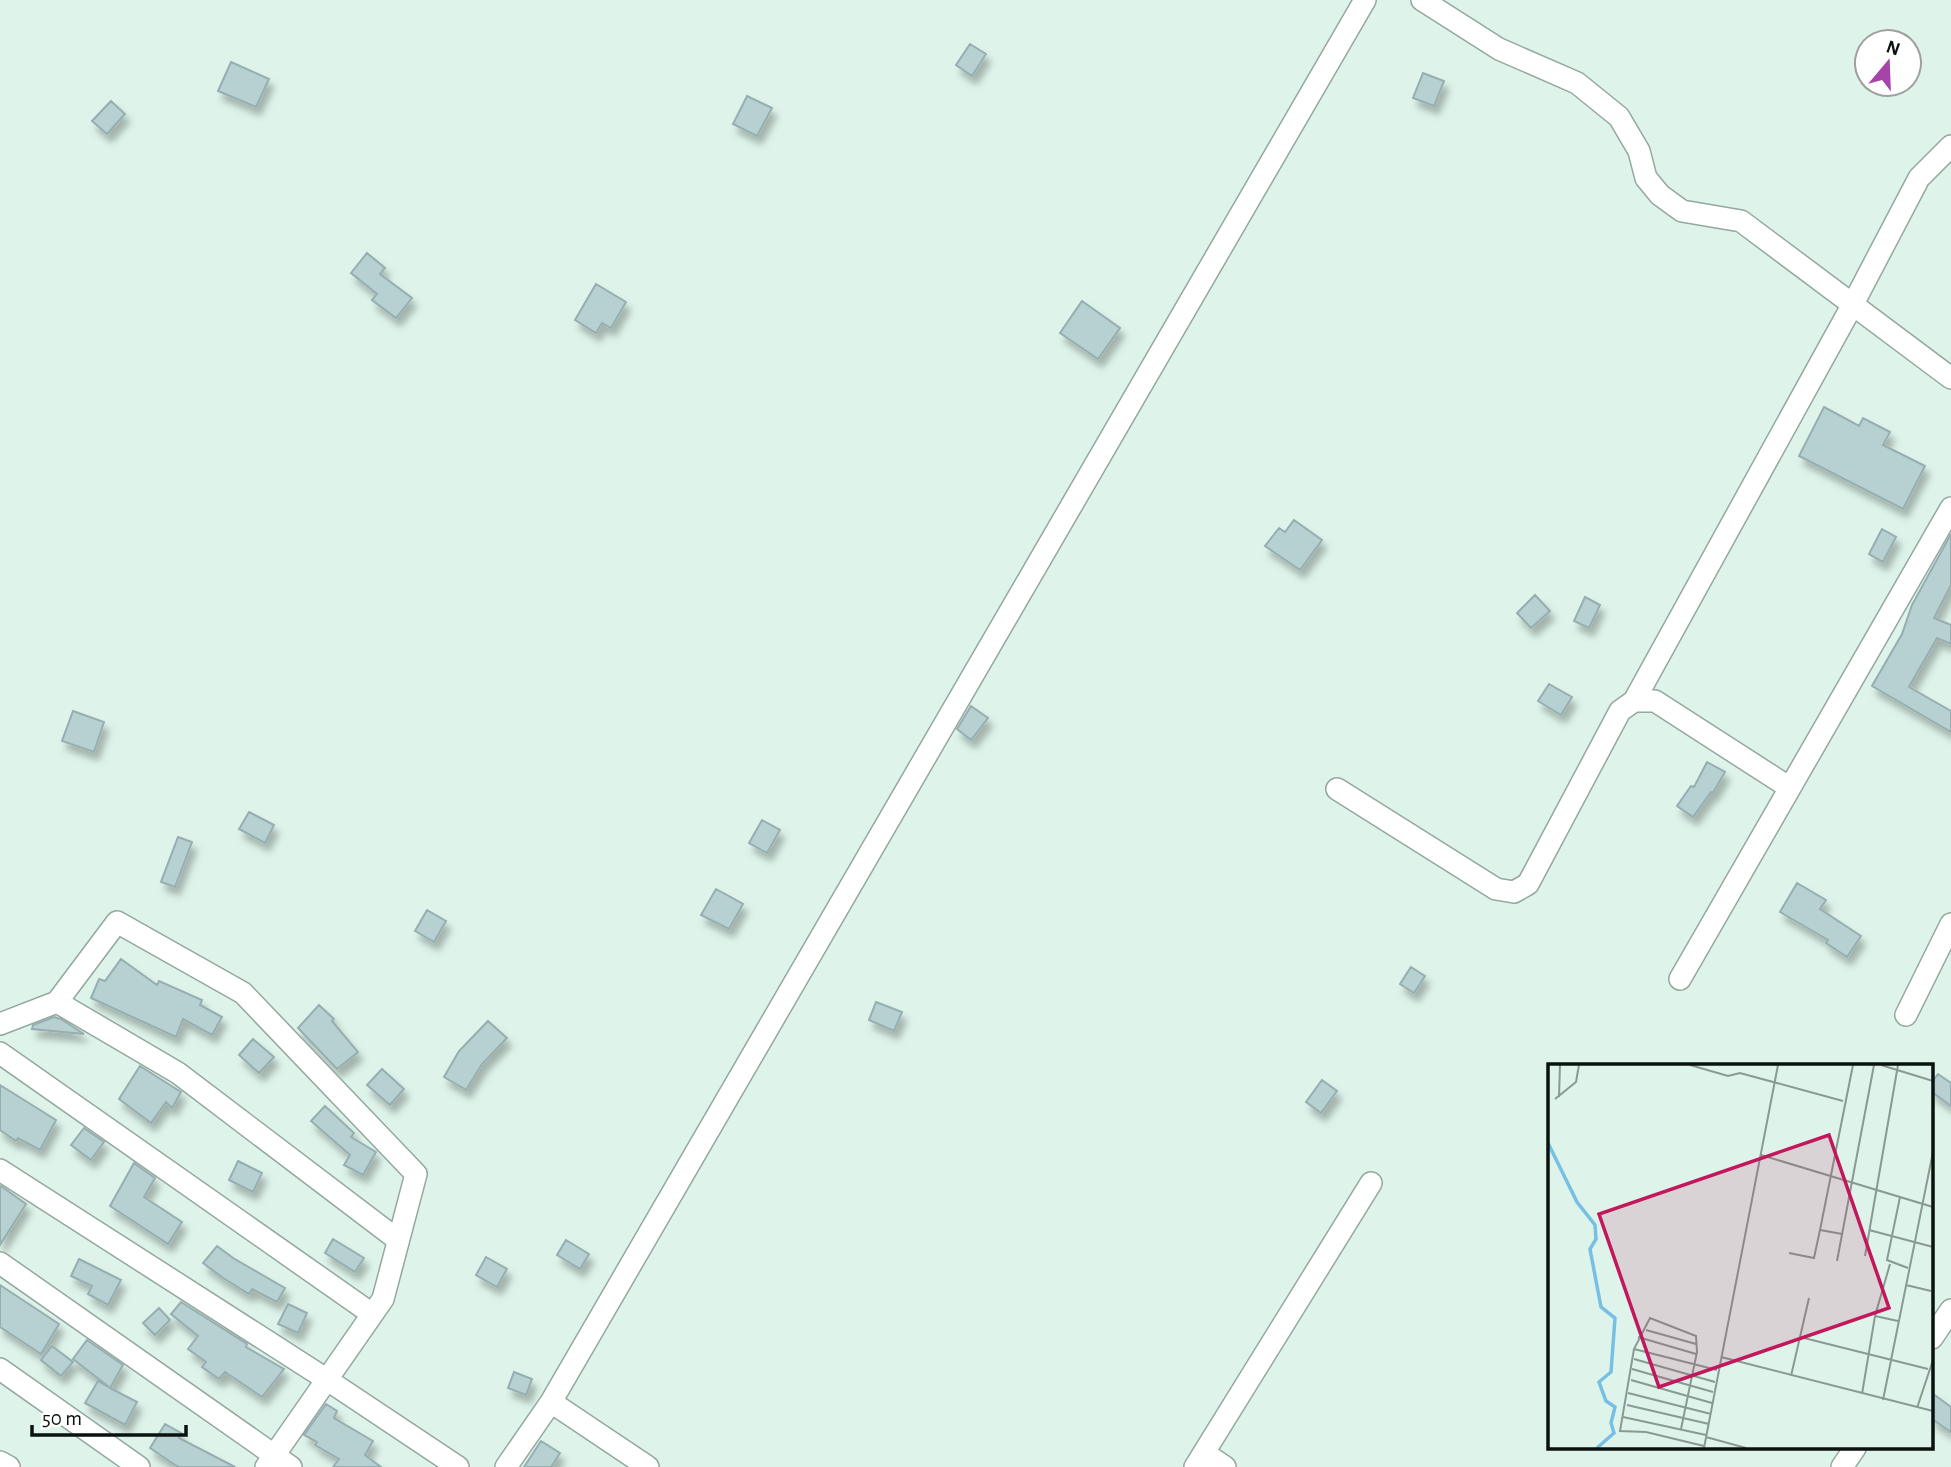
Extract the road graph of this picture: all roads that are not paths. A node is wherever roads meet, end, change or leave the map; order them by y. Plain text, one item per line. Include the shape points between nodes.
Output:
1 (1365, 0) edge
2 (1422, 0) edge
3 (1951, 146) edge
4 (1853, 304) junction
5 (1951, 378) edge
6 (1951, 508) edge
7 (1634, 701) junction
8 (1790, 788) junction
9 (1337, 789) dead end
10 (1951, 924) edge
11 (1680, 979) dead end
12 (57, 1002) junction
13 (1906, 1015) dead end
14 (0, 1024) edge
15 (0, 1053) edge
16 (0, 1170) edge
17 (1371, 1183) dead end
18 (398, 1240) junction
19 (0, 1264) edge
20 (1951, 1310) edge
21 (372, 1314) junction
22 (1934, 1335) edge
23 (0, 1369) edge
24 (326, 1379) junction
25 (551, 1402) junction
26 (1854, 1450) edge
27 (1200, 1460) edge
28 (270, 1461) edge
29 (0, 1462) edge
30 (9, 1467) edge
31 (139, 1467) edge
32 (291, 1467) edge
33 (458, 1467) edge
34 (506, 1467) edge
35 (648, 1467) edge
36 (1224, 1467) edge
37 (1842, 1467) edge

1 - 25 street
2 - 4 street via 1499,49 1577,83 1619,117 1639,152 1646,178 1682,211 1741,221
3 - 4 street via 1919,178
4 - 5 street
4 - 7 street
6 - 8 street
7 - 8 street via 1655,701
7 - 9 street via 1620,711 1528,884 1514,892 1496,889
8 - 11 street
10 - 13 street
12 - 14 street
12 - 18 street via 178,1073
12 - 18 street via 117,922 243,993 416,1174
15 - 21 street
16 - 24 street
17 - 27 street
18 - 21 street via 383,1299
19 - 28 street
20 - 22 street
21 - 24 street
23 - 31 street
24 - 28 street
24 - 33 street
25 - 34 street
25 - 35 street
26 - 37 street
27 - 36 street
28 - 32 street
29 - 30 street

